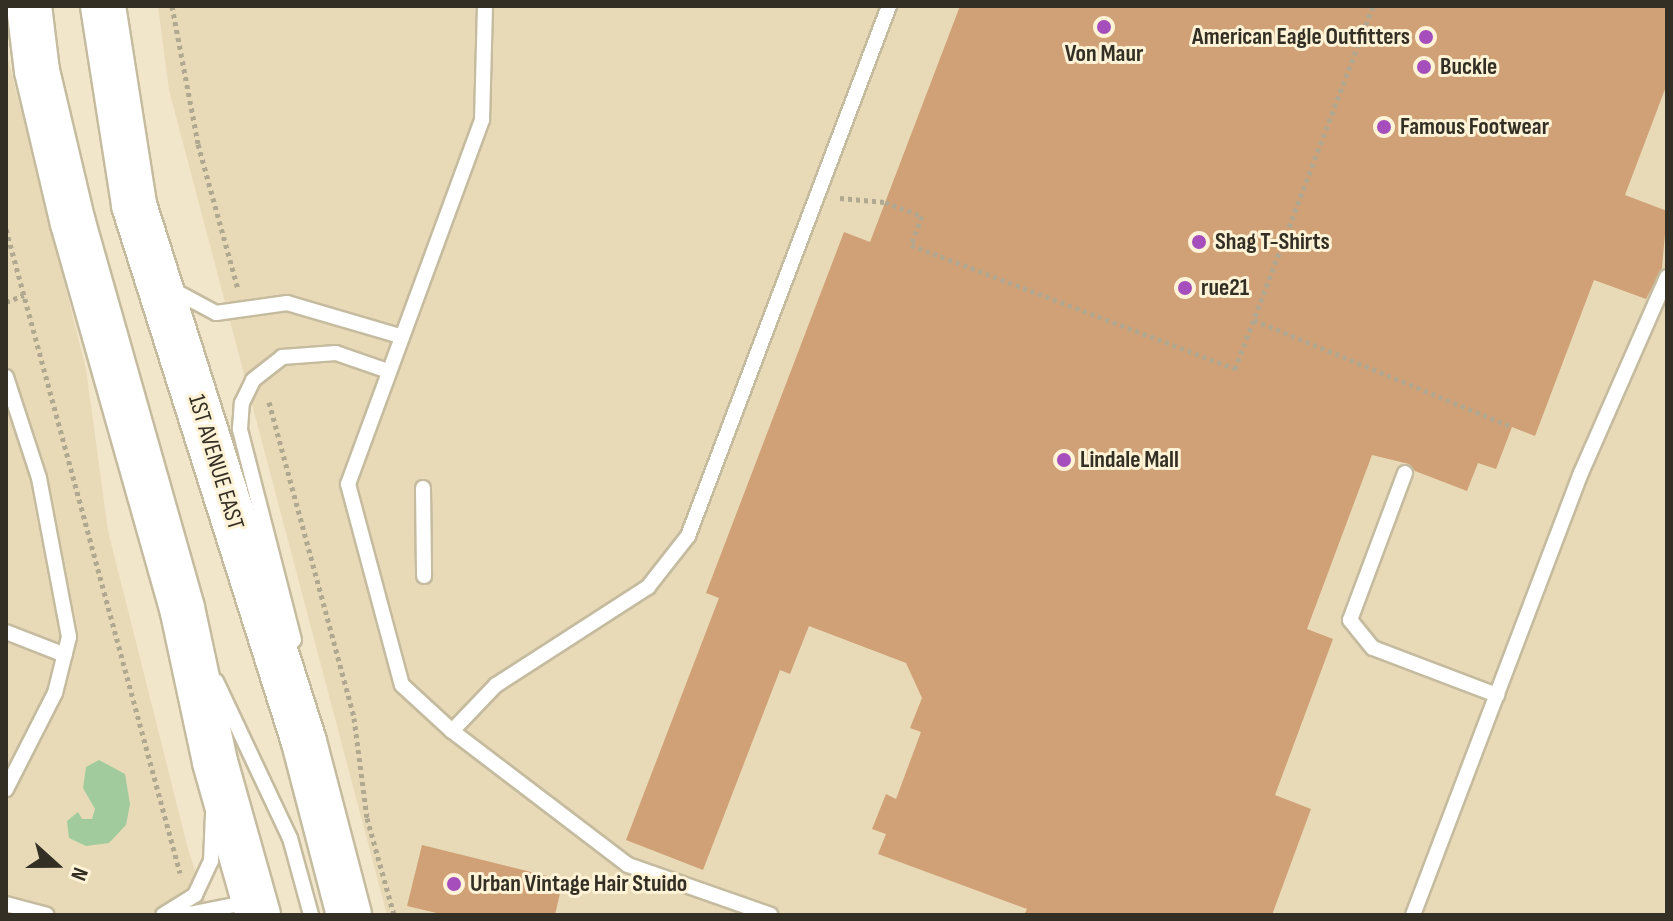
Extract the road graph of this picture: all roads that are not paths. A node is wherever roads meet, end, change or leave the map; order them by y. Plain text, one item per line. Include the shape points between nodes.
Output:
1 (29, 6) edge
2 (103, 6) edge
3 (485, 6) edge
4 (889, 6) edge
5 (1667, 277) edge
6 (159, 280) junction
7 (400, 336) junction
8 (388, 371) junction
9 (6, 377) edge
10 (1405, 473) dead end
11 (423, 488) dead end
12 (424, 576) dead end
13 (182, 608) junction
14 (6, 632) edge
15 (297, 651) dead end
16 (65, 655) junction
17 (308, 695) dead end
18 (1497, 695) junction
19 (452, 731) junction
20 (304, 742) junction
21 (215, 762) junction
22 (6, 789) edge
23 (6, 904) edge
24 (259, 910) edge
25 (47, 915) edge
26 (163, 915) edge
27 (184, 915) edge
28 (311, 915) edge
29 (349, 915) edge
30 (771, 915) edge
31 (1413, 915) edge

1 - 13 main road via 37,71 73,223
2 - 6 main road, 1ST AVENUE EAST via 134,205
3 - 7 lane via 482,120
4 - 19 lane via 688,536 648,587 496,685
5 - 18 lane via 1581,473
6 - 7 lane via 216,313 245,313 287,303
6 - 20 main road, 1ST AVENUE EAST
7 - 8 lane
8 - 15 lane via 336,353 282,357 253,380 242,403 240,429
8 - 19 lane via 348,484 402,685
9 - 16 lane via 39,478 59,565 69,637
10 - 18 lane via 1350,620 1373,648
11 - 12 lane
13 - 21 main road
13 - 28 lane via 290,838
14 - 16 lane
16 - 22 lane via 55,693
17 - 20 lane
18 - 31 lane
19 - 30 lane via 628,865
20 - 29 main road, 1ST AVENUE EAST
21 - 24 main road
21 - 26 lane via 211,861 195,895
23 - 25 lane
24 - 27 lane

